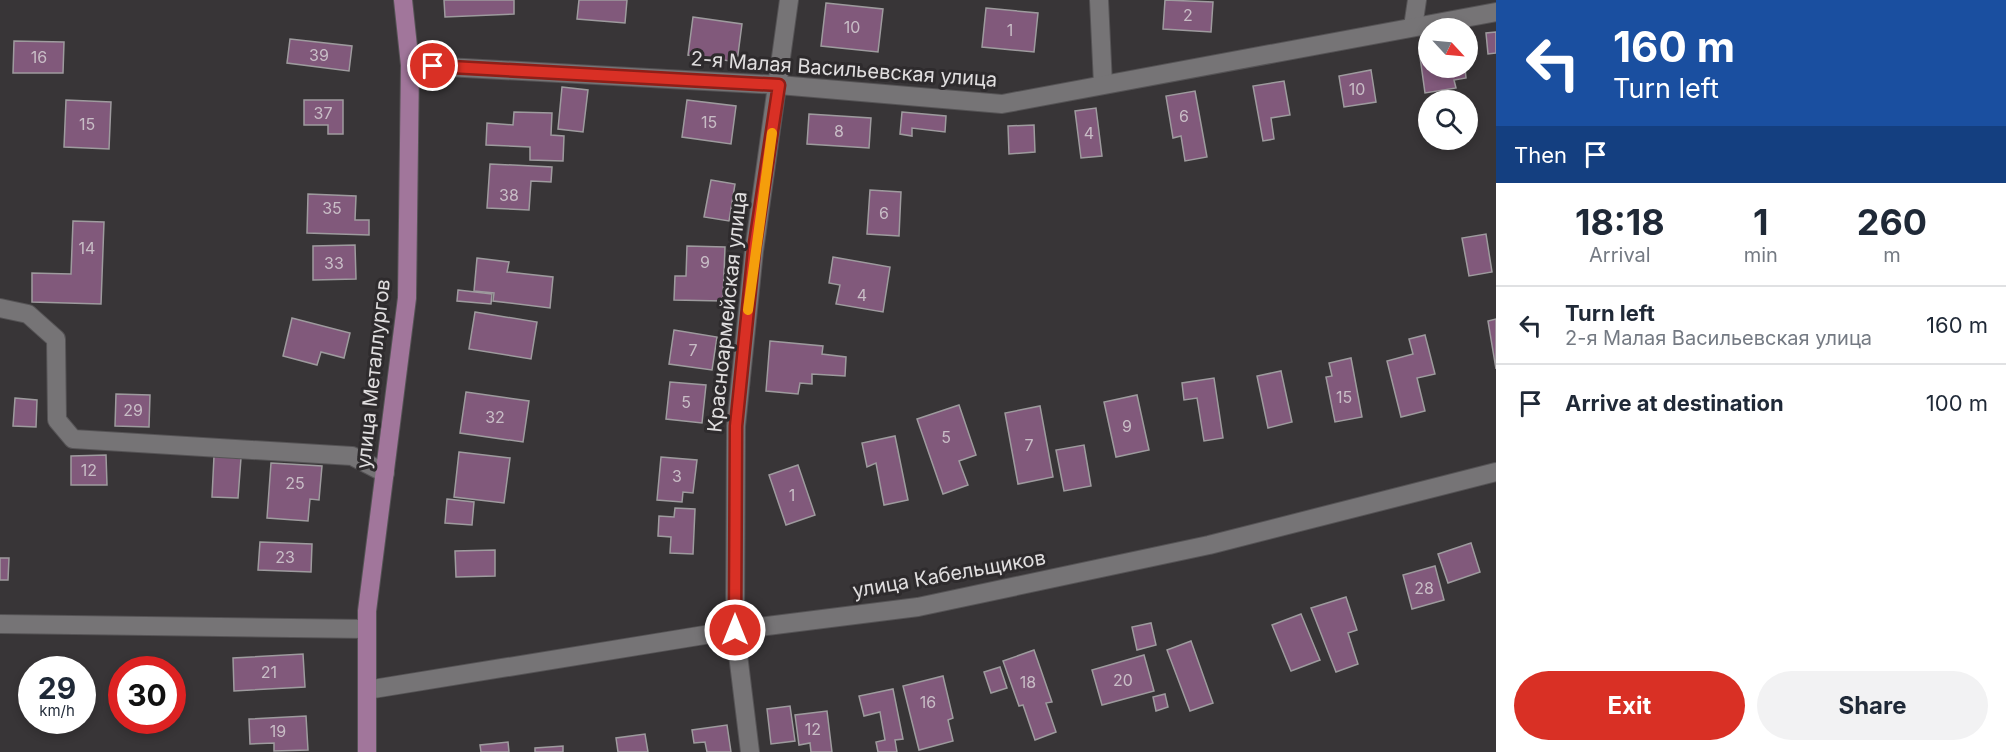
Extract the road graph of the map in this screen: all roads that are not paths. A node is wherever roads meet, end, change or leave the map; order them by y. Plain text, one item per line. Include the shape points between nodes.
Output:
1 (403, 0) edge
2 (789, 0) edge
3 (1099, 0) edge
4 (1417, 0) edge
5 (1496, 12) edge
6 (1413, 27) junction
7 (410, 65) junction
8 (1103, 84) junction
9 (779, 85) junction
10 (0, 308) edge
11 (1496, 472) edge
12 (385, 473) junction
13 (0, 624) edge
14 (367, 629) junction
15 (735, 630) junction
16 (367, 690) junction
17 (367, 752) edge
18 (750, 752) edge

1 - 7 main road, улица Металлургов
2 - 9 street, Красноармейская улица
3 - 8 street
4 - 6 street
5 - 6 street, 2-я Малая Васильевская улица
6 - 8 street, 2-я Малая Васильевская улица
7 - 9 street, 2-я Малая Васильевская улица
7 - 12 main road, улица Металлургов via 407,298
8 - 9 street, 2-я Малая Васильевская улица via 1002,104
9 - 15 street, Красноармейская улица via 754,250 736,426
10 - 12 street via 28,314 56,339 57,420 73,439 352,456
11 - 15 street, улица Кабельщиков via 1209,545 918,607
12 - 14 main road, улица Металлургов
13 - 14 street
14 - 16 main road, улица Металлургов
15 - 16 street, улица Кабельщиков
15 - 18 street, Красноармейская улица
16 - 17 main road, улица Металлургов

